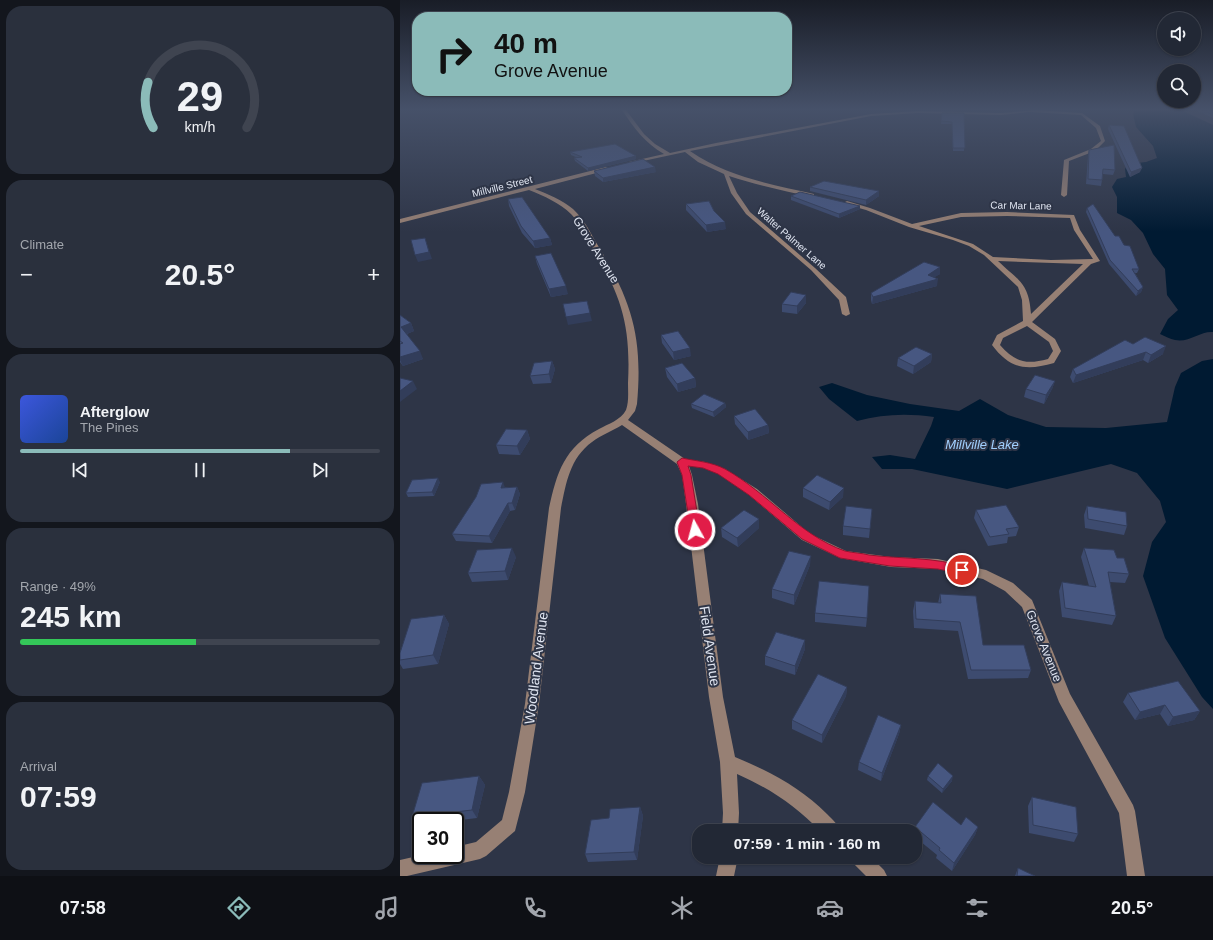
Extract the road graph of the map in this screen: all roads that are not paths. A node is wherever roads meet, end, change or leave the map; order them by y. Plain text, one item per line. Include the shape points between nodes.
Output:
1 (662, 151) edge
2 (686, 151) joint
3 (1091, 151) edge
4 (668, 154) junction
5 (624, 165) edge
6 (609, 168) edge
7 (726, 175) junction
8 (529, 188) junction
9 (1064, 195) dead end
10 (816, 196) edge
11 (838, 201) edge
12 (400, 221) edge
13 (911, 226) junction
14 (993, 259) junction
15 (1089, 262) junction
16 (846, 314) dead end
17 (1027, 322) junction
18 (622, 421) junction
19 (682, 462) junction
20 (728, 762) junction
21 (730, 824) edge
22 (825, 824) edge
23 (728, 864) edge
24 (866, 864) edge
25 (400, 869) edge
26 (725, 876) edge
27 (878, 876) edge
28 (1136, 876) edge

1 - 4 street
2 - 4 street
2 - 7 street
3 - 9 street via 1067,160
4 - 5 street
6 - 8 street, Millville Street
7 - 10 street
7 - 16 street, Walter Palmer Lane via 734,193 748,213 813,269 843,299
8 - 12 street, Millville Street
8 - 18 street, Grove Avenue via 552,198 571,211 584,227 617,282 628,314 634,363 631,409
11 - 13 street via 868,209
13 - 14 street via 971,245
13 - 15 street, Car Mar Lane via 961,215 1072,216 1077,230 1097,261
14 - 15 street
14 - 17 street via 1021,286 1026,300
15 - 17 street
17 - 17 street via 1052,341 1057,351 1051,361 1035,366 1016,363 996,346 1000,337
18 - 19 street, Grove Avenue
18 - 25 street, Woodland Avenue via 594,436 573,453 561,479 532,704 509,825 480,850
19 - 20 street, Field Avenue via 692,504 716,697
19 - 28 street, Grove Avenue via 722,471 753,492 806,536 844,555 890,562 938,564 986,575 1008,587 1027,604 1064,697 1127,811
20 - 21 street, Field Avenue
20 - 22 street via 780,788 806,806
23 - 26 street
24 - 27 street

